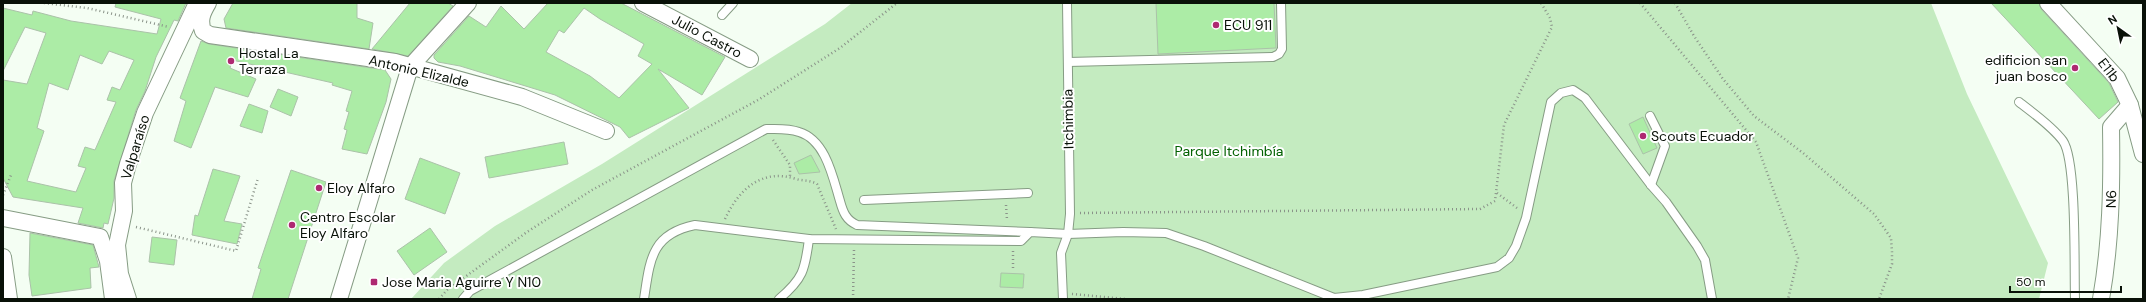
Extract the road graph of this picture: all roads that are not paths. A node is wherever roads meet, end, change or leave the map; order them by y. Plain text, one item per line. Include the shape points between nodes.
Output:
1 (197, 3) edge
2 (208, 3) edge
3 (468, 3) edge
4 (643, 3) edge
5 (733, 3) edge
6 (1067, 3) edge
7 (1281, 3) edge
8 (2048, 3) edge
9 (722, 15) dead end
10 (750, 59) dead end
11 (1068, 62) junction
12 (410, 66) junction
13 (2019, 102) dead end
14 (2130, 105) junction
15 (1650, 116) dead end
16 (606, 131) dead end
17 (2143, 154) edge
18 (1651, 185) junction
19 (1028, 193) dead end
20 (864, 200) dead end
21 (3, 218) edge
22 (1030, 232) junction
23 (1068, 234) junction
24 (809, 239) junction
25 (3, 257) edge
26 (9, 299) edge
27 (113, 299) edge
28 (128, 299) edge
29 (339, 299) edge
30 (463, 299) edge
31 (644, 299) edge
32 (778, 299) edge
33 (1063, 299) edge
34 (1712, 299) edge
35 (2075, 299) edge
36 (2101, 299) edge

1 - 28 street, Valparaíso via 145,114 123,183 124,211 117,245 120,274
2 - 12 street, Antonio Elizalde via 202,13 201,25 203,31 210,35
3 - 12 street
4 - 10 street, Julio Castro
5 - 9 lane
6 - 11 lane, Itchimbia
7 - 11 lane via 1282,49 1273,57
8 - 14 street, E11b via 2117,78
11 - 23 lane, Itchimbia
12 - 16 street, Antonio Elizalde via 522,97
12 - 29 street
13 - 35 lane via 2063,141 2069,160
14 - 17 street, E11b
14 - 36 street, N6 via 2111,126 2109,241
15 - 18 lane via 1665,146
18 - 23 lane via 1585,98 1573,90 1561,93 1551,102 1528,211 1516,246 1509,258 1497,267 1363,295 1334,298 1166,233
18 - 34 lane via 1666,202 1705,260
19 - 20 lane
21 - 27 street via 100,237 108,261
22 - 23 lane
22 - 24 lane via 1021,241
22 - 30 lane via 857,225 844,214 826,160 815,141 800,132 788,129 766,129 470,291
23 - 33 lane, Itchimbia via 1061,253
24 - 31 lane via 695,224 683,227 659,243 652,254
24 - 32 lane via 806,263 796,285
25 - 26 street

